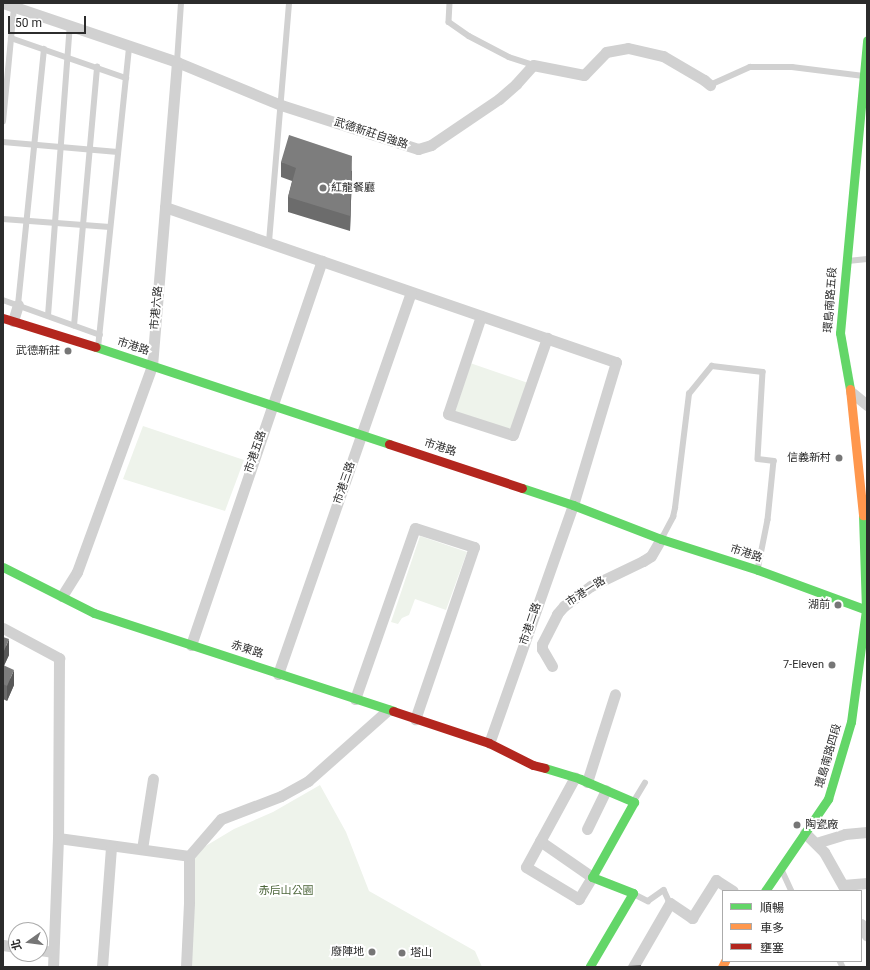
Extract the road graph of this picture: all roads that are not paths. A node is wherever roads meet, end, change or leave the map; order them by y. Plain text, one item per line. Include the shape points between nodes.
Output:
1 (3, 3) edge
2 (181, 3) edge
3 (289, 3) edge
4 (450, 3) edge
5 (14, 7) junction
6 (70, 26) junction
7 (11, 38) junction
8 (867, 40) edge
9 (129, 46) junction
10 (44, 49) junction
11 (67, 57) junction
12 (177, 62) junction
13 (533, 64) junction
14 (97, 67) junction
15 (864, 76) junction
16 (126, 78) junction
17 (710, 85) joint
18 (281, 105) junction
19 (3, 122) edge
20 (3, 142) edge
21 (34, 145) junction
22 (61, 147) junction
23 (90, 150) junction
24 (118, 152) junction
25 (165, 207) junction
26 (3, 218) edge
27 (26, 220) junction
28 (55, 223) junction
29 (83, 225) junction
30 (110, 227) junction
31 (269, 242) junction
32 (867, 259) edge
33 (322, 261) junction
34 (846, 261) junction
35 (411, 292) junction
36 (3, 300) edge
37 (18, 305) junction
38 (48, 316) junction
39 (481, 316) junction
40 (8, 320) edge
41 (74, 326) junction
42 (100, 335) junction
43 (547, 338) junction
44 (98, 348) junction
45 (152, 366) junction
46 (851, 392) junction
47 (272, 405) junction
48 (867, 405) edge
49 (362, 435) junction
50 (573, 505) junction
51 (865, 516) edge
52 (662, 539) junction
53 (3, 567) edge
54 (758, 570) junction
55 (62, 596) junction
56 (866, 610) edge
57 (3, 628) edge
58 (191, 645) junction
59 (552, 666) dead end
60 (278, 674) junction
61 (615, 694) dead end
62 (355, 699) junction
63 (388, 710) junction
64 (415, 719) junction
65 (489, 743) junction
66 (575, 777) junction
67 (153, 779) dead end
68 (587, 782) junction
69 (645, 784) dead end
70 (606, 790) junction
71 (634, 802) junction
72 (587, 829) dead end
73 (867, 832) edge
74 (805, 833) junction
75 (58, 838) junction
76 (540, 841) junction
77 (816, 843) junction
78 (111, 846) junction
79 (142, 848) junction
80 (189, 856) junction
81 (781, 867) junction
82 (592, 877) junction
83 (867, 883) edge
84 (844, 888) edge
85 (731, 890) edge
86 (766, 890) edge
87 (792, 890) edge
88 (633, 893) junction
89 (670, 903) junction
90 (862, 926) edge
91 (867, 936) edge
92 (48, 951) edge
93 (52, 952) junction
94 (590, 966) dead end
95 (53, 967) edge
96 (102, 967) edge
97 (186, 967) edge
98 (633, 967) edge

1 - 5 street, 武德新莊自強路
2 - 12 lane, 市港六路
3 - 18 lane
4 - 13 lane via 449,22 469,36 509,57
5 - 6 street, 武德新莊自強路
5 - 7 lane
6 - 9 street, 武德新莊自強路
6 - 11 lane
7 - 10 lane
7 - 19 lane
8 - 15 street, 環島南路五段
9 - 12 street, 武德新莊自強路
9 - 16 lane
10 - 11 lane
10 - 21 lane
11 - 14 lane
11 - 22 lane
12 - 18 street, 武德新莊自強路
12 - 25 street, 市港六路
13 - 17 street via 584,75 606,52 628,48 664,56
13 - 18 street, 武德新莊自強路 via 499,99 431,145 418,149
14 - 16 lane
14 - 23 lane
15 - 17 lane via 792,67 750,67
15 - 34 street, 環島南路五段
16 - 24 lane
18 - 31 lane
20 - 21 lane
21 - 22 lane
21 - 27 lane
22 - 23 lane
22 - 28 lane
23 - 24 lane
23 - 29 lane
24 - 30 lane
25 - 31 street
25 - 45 street, 市港六路
26 - 27 lane
27 - 28 lane
27 - 37 lane
28 - 29 lane
28 - 38 lane
29 - 30 lane
29 - 41 lane
30 - 42 lane
31 - 33 street
32 - 34 lane
33 - 35 street
33 - 47 street, 市港五路
34 - 46 street, 環島南路五段 via 840,333
35 - 39 street
35 - 49 street, 市港三路
36 - 37 lane
37 - 38 lane
37 - 40 street
38 - 41 lane
39 - 43 street
39 - 43 street via 448,414 513,435
40 - 44 street, 市港路
41 - 42 lane
42 - 44 lane
43 - 50 street, 市港二路 via 616,362
44 - 45 street, 市港路
45 - 47 street, 市港路
45 - 55 street, 市港六路 via 78,572
46 - 48 street
46 - 51 street, 環島南路五段
47 - 49 street, 市港路
47 - 58 street, 市港五路
49 - 50 street, 市港路
49 - 60 street, 市港三路
50 - 52 street, 市港路
50 - 65 street, 市港二路
51 - 56 street, 環島南路五段
52 - 54 street, 市港路
52 - 54 lane via 675,508 689,394 712,366 763,372 758,459 774,461 768,520
52 - 59 street, 市港一路 via 647,559 591,586 557,614 542,644 542,649
53 - 55 street, 赤東路
54 - 56 street, 市港路
55 - 58 street, 赤東路 via 94,613
56 - 74 street, 環島南路四段 via 851,722 828,799
57 - 75 street via 59,658
58 - 60 street, 赤東路
60 - 62 street, 赤東路
61 - 68 street
62 - 63 street, 赤東路
62 - 64 street via 415,528 474,547
63 - 64 street, 赤東路
63 - 80 street via 308,781 281,796 221,819
64 - 65 street, 赤東路
65 - 66 street, 赤東路 via 533,765
66 - 68 street, 赤東路
66 - 76 street
67 - 79 street
68 - 70 street, 赤東路
69 - 71 lane
70 - 71 street, 赤東路
70 - 72 street
71 - 82 street
73 - 77 street via 845,834
74 - 77 street
74 - 81 street, 環島南路四段
75 - 78 street
75 - 93 street
76 - 82 street
76 - 82 street via 526,867 579,899
77 - 84 street via 831,862
78 - 79 street
78 - 96 street
79 - 80 street
80 - 97 street
81 - 86 street, 環島南路四段
81 - 87 lane
82 - 88 street
83 - 84 street
85 - 89 street via 716,880 692,918
88 - 89 lane via 648,901 664,890
88 - 94 street
89 - 98 street
90 - 91 street
92 - 93 street
93 - 95 street

